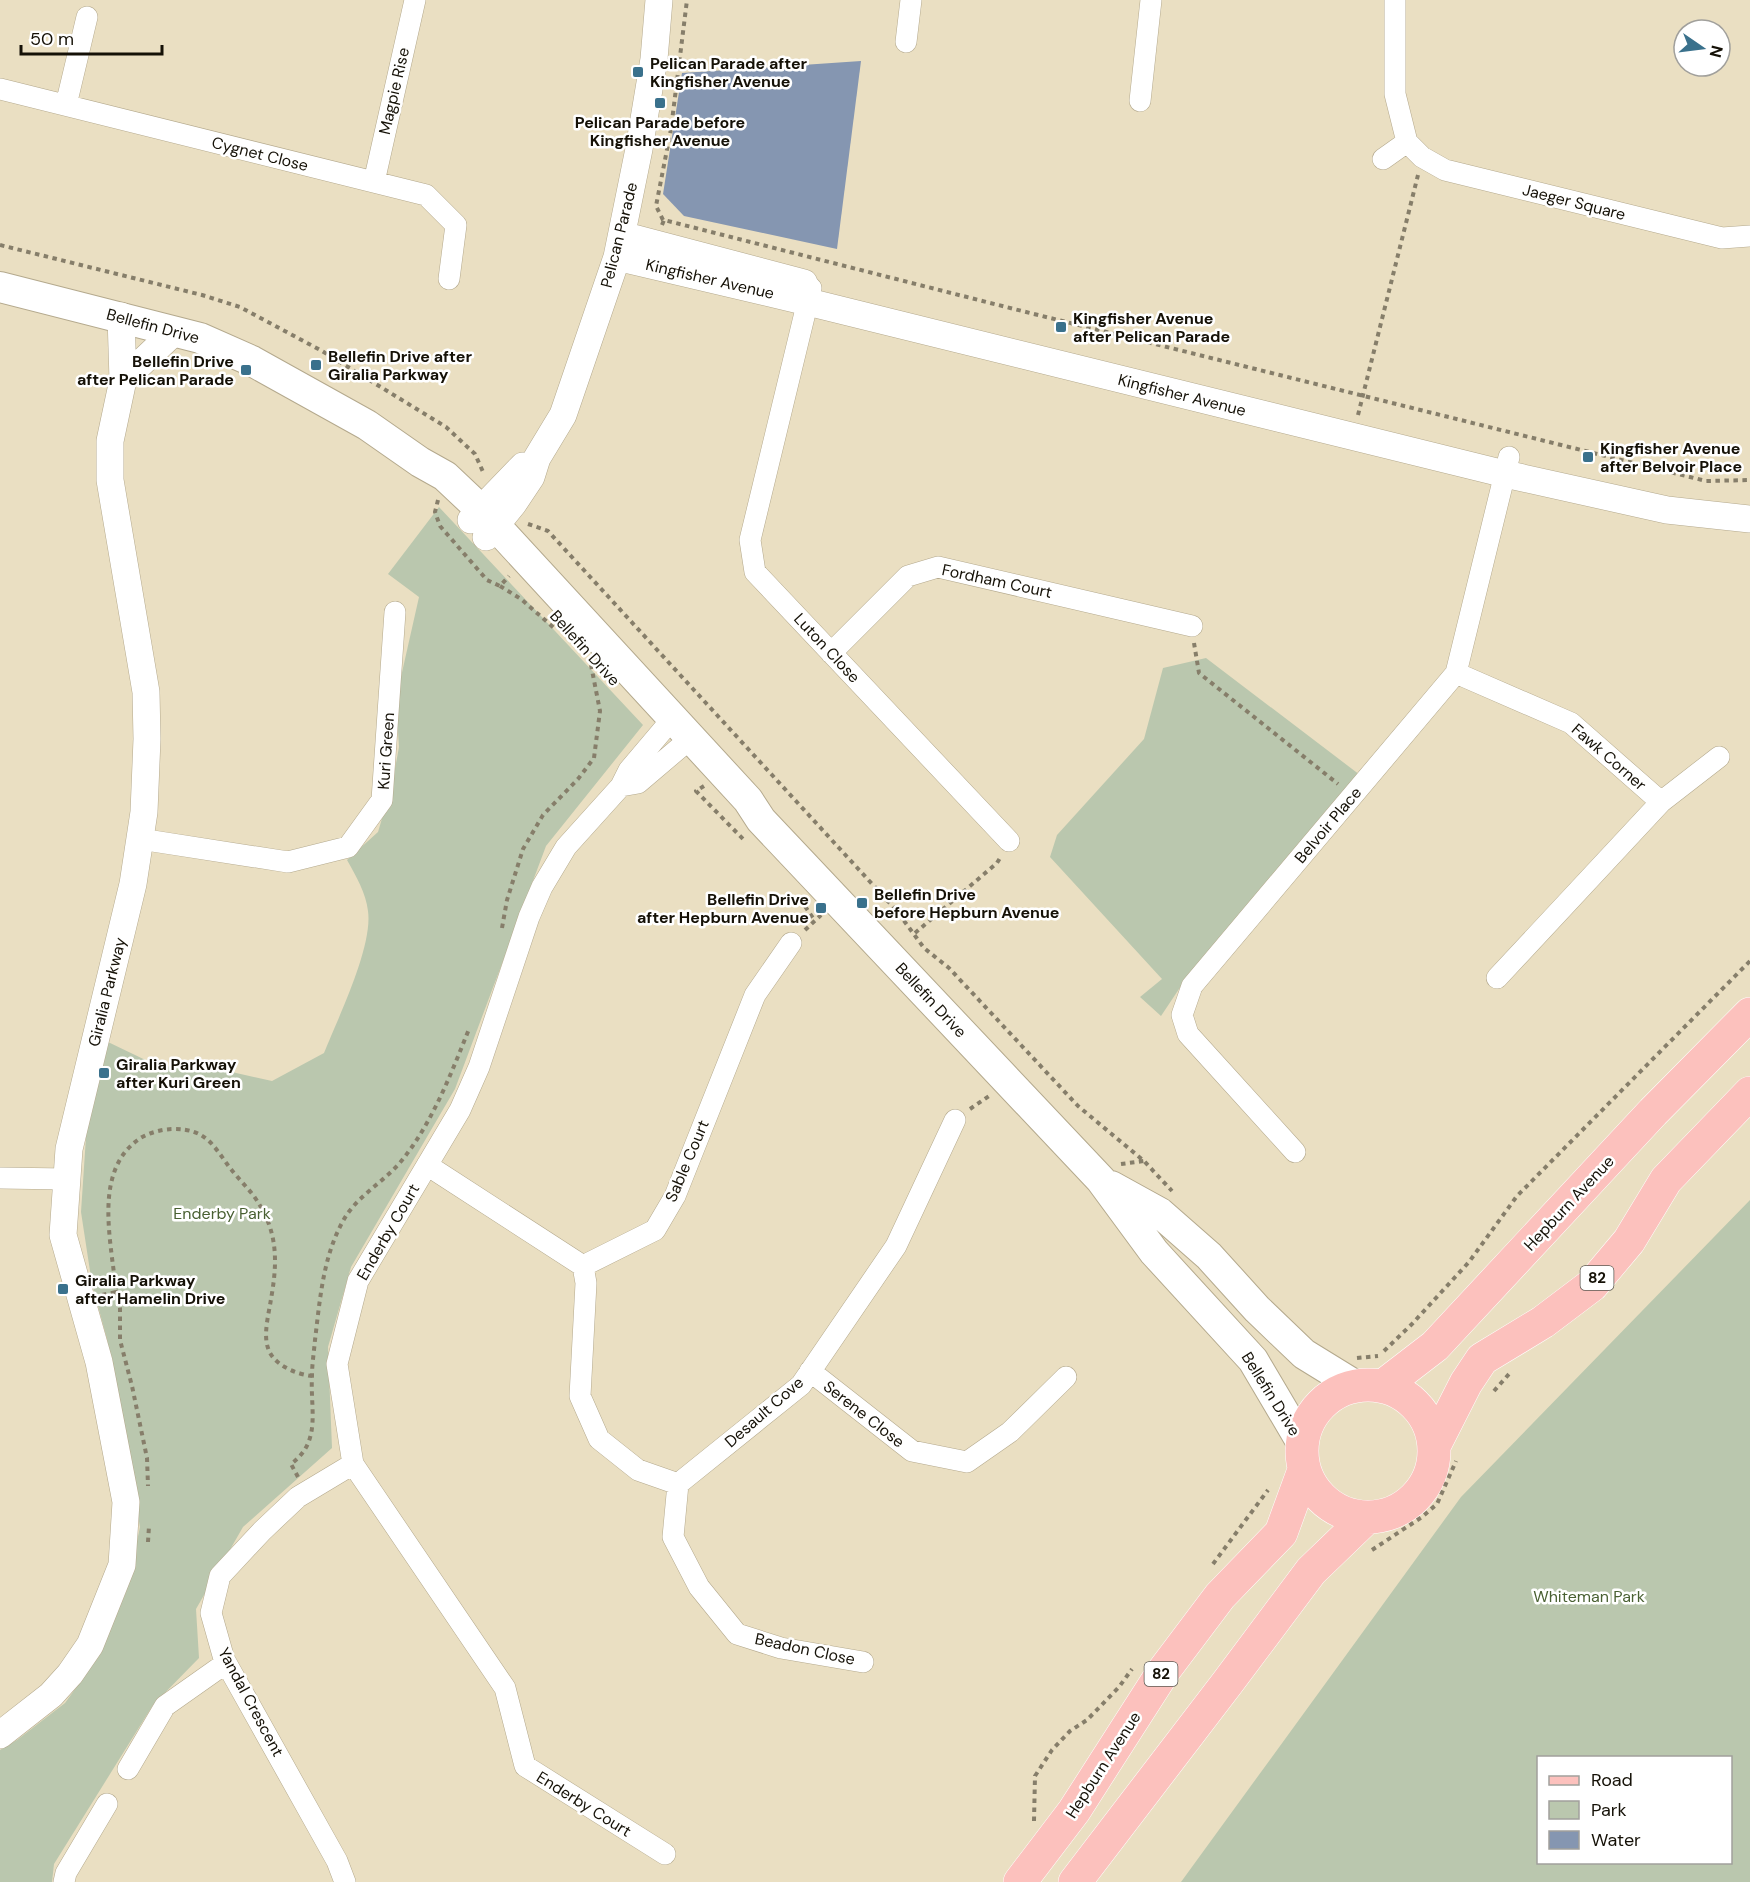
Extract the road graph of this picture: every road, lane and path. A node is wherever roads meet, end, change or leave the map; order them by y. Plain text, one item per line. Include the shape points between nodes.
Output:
1 (415, 0) edge
2 (659, 0) edge
3 (687, 0) edge
4 (911, 0) edge
5 (1151, 0) edge
6 (1395, 0) edge
7 (87, 17) dead end
8 (906, 42) dead end
9 (0, 89) edge
10 (1140, 101) dead end
11 (66, 105) junction
12 (1415, 149) junction
13 (1383, 159) dead end
14 (374, 182) junction
15 (660, 232) junction
16 (1750, 236) edge
17 (620, 246) junction
18 (449, 279) dead end
19 (0, 287) edge
20 (810, 294) junction
21 (121, 316) junction
22 (175, 331) junction
23 (123, 380) junction
24 (1360, 407) junction
25 (469, 449) dead end
26 (1507, 466) junction
27 (1750, 480) edge
28 (446, 486) junction
29 (1750, 502) edge
30 (1750, 519) edge
31 (532, 521) dead end
32 (484, 523) junction
33 (513, 571) junction
34 (396, 612) dead end
35 (1192, 626) joint
36 (562, 634) dead end
37 (831, 652) junction
38 (584, 657) dead end
39 (1456, 673) junction
40 (676, 735) junction
41 (1719, 757) dead end
42 (1353, 796) junction
43 (1661, 802) junction
44 (140, 839) junction
45 (1009, 841) joint
46 (837, 900) junction
47 (915, 933) dead end
48 (501, 935) dead end
49 (791, 943) joint
50 (1750, 961) edge
51 (1497, 978) dead end
52 (1750, 1014) edge
53 (471, 1023) dead end
54 (1009, 1082) junction
55 (1750, 1093) edge
56 (955, 1120) joint
57 (1296, 1152) dead end
58 (427, 1165) junction
59 (0, 1178) edge
60 (66, 1179) junction
61 (1101, 1180) junction
62 (583, 1266) junction
63 (81, 1301) junction
64 (810, 1371) junction
65 (1512, 1371) dead end
66 (312, 1376) junction
67 (1066, 1377) dead end
68 (1362, 1377) junction
69 (1489, 1396) dead end
70 (1446, 1452) junction
71 (1303, 1456) junction
72 (353, 1464) junction
73 (678, 1484) junction
74 (1272, 1485) dead end
75 (306, 1493) junction
76 (1366, 1518) junction
77 (1363, 1556) dead end
78 (1207, 1572) dead end
79 (1139, 1660) dead end
80 (863, 1662) dead end
81 (226, 1663) junction
82 (0, 1735) edge
83 (128, 1768) dead end
84 (106, 1804) dead end
85 (1034, 1823) dead end
86 (665, 1854) dead end
87 (64, 1882) edge
88 (345, 1882) edge
89 (1020, 1882) edge
90 (1075, 1882) edge

1 - 14 street, Magpie Rise
2 - 17 street, Pelican Parade via 654,59
3 - 15 path via 671,129 656,206
4 - 8 street
5 - 10 street
6 - 12 street via 1395,94
7 - 11 street
9 - 11 street, Cygnet Close
11 - 14 street, Cygnet Close
12 - 13 street
12 - 16 street, Jaeger Square via 1445,170 1722,238
12 - 24 path
14 - 18 street, Cygnet Close via 426,195 456,225
15 - 17 street, Kingfisher Avenue
15 - 20 street, Kingfisher Avenue
15 - 24 path
17 - 20 street, Kingfisher Avenue
17 - 32 street, Pelican Parade via 563,415 537,458 523,465
19 - 21 main road, Bellefin Drive
20 - 24 street, Kingfisher Avenue
20 - 26 street, Kingfisher Avenue
20 - 37 street, Luton Close via 750,540 755,572
21 - 22 main road, Bellefin Drive
21 - 23 street, Giralia Parkway
22 - 23 street
22 - 28 main road, Bellefin Drive via 252,362 367,425 420,462
23 - 44 street, Giralia Parkway via 110,441 110,480 146,692
24 - 26 street, Kingfisher Avenue
24 - 27 path via 1706,481
25 - 28 path
26 - 29 street, Kingfisher Avenue via 1671,494
26 - 30 street, Kingfisher Avenue via 1666,510
26 - 39 street, Belvoir Place
28 - 32 main road, Bellefin Drive
28 - 33 path via 435,512 440,526 487,580
31 - 33 path via 536,544
32 - 33 main road, Bellefin Drive
33 - 36 path via 521,599
33 - 40 main road, Bellefin Drive
34 - 44 street, Kuri Green via 382,800 348,847 288,862
35 - 37 street, Fordham Court via 938,567 908,576
35 - 42 path via 1199,673
37 - 45 street, Luton Close
38 - 48 path via 591,665 600,711 594,758 543,815 523,849
39 - 42 street, Belvoir Place
39 - 43 street, Fawk Corner via 1571,723
40 - 46 main road, Bellefin Drive via 748,800 761,820
40 - 58 street, Enderby Court via 638,783 621,786 566,847 542,887 479,1066 460,1110
41 - 43 street, Fawk Corner
42 - 57 street, Belvoir Place via 1192,986 1182,1015 1188,1034
43 - 51 street, Fawk Corner
44 - 60 street, Giralia Parkway via 134,884 69,1149
45 - 47 path via 997,863
46 - 49 path
46 - 54 main road, Bellefin Drive
49 - 62 street, Sable Court via 755,994 675,1196 655,1230
50 - 68 path via 1517,1196 1469,1262
52 - 68 main road, Hepburn Avenue / 82 via 1434,1346
53 - 66 path via 423,1131 402,1160 361,1197 343,1220 321,1282
54 - 56 path
54 - 61 main road, Bellefin Drive
55 - 70 main road, 82 via 1666,1180 1629,1241 1592,1285 1543,1322 1482,1359 1466,1383
56 - 64 street, Desault Cove via 896,1246
58 - 62 street
58 - 72 street, Enderby Court via 358,1281 337,1364
59 - 60 street
60 - 63 street, Giralia Parkway via 63,1235
61 - 68 main road, Bellefin Drive via 1160,1213 1209,1256 1304,1354
61 - 71 main road, Bellefin Drive via 1154,1252 1253,1360
62 - 73 street via 586,1283 580,1396 599,1439 638,1470
63 - 66 path via 116,1292 109,1226 110,1190 117,1162 147,1134 172,1129 205,1136 252,1193 274,1240 276,1270 267,1347 272,1356 291,1370
63 - 82 street, Giralia Parkway via 99,1362 126,1502 122,1565 90,1644 70,1674 51,1695
64 - 67 street, Serene Close via 912,1451 967,1462 1010,1432
64 - 73 street, Desault Cove via 801,1385
65 - 69 path
66 - 75 path via 312,1436 302,1455 291,1464
68 - 70 main road, 82 via 1408,1398
68 - 71 main road, 82 via 1330,1396 1311,1416
70 - 76 main road, 82 via 1416,1497 1393,1513
70 - 77 path via 1437,1504
71 - 76 main road, 82 via 1317,1495 1339,1511
71 - 89 main road, Hepburn Avenue / 82 via 1281,1533 1220,1596 1165,1669 1074,1811
72 - 75 street, Yandal Crescent
72 - 86 street, Enderby Court via 505,1688 525,1766
73 - 80 street, Beadon Close via 673,1537 699,1587 737,1634 781,1648
74 - 78 path
75 - 81 street, Yandal Crescent via 262,1531 220,1576 211,1613
76 - 90 main road via 1311,1571
79 - 85 path via 1119,1687 1052,1750 1035,1776
81 - 83 street via 165,1706
81 - 88 street, Yandal Crescent via 337,1860
84 - 87 street

